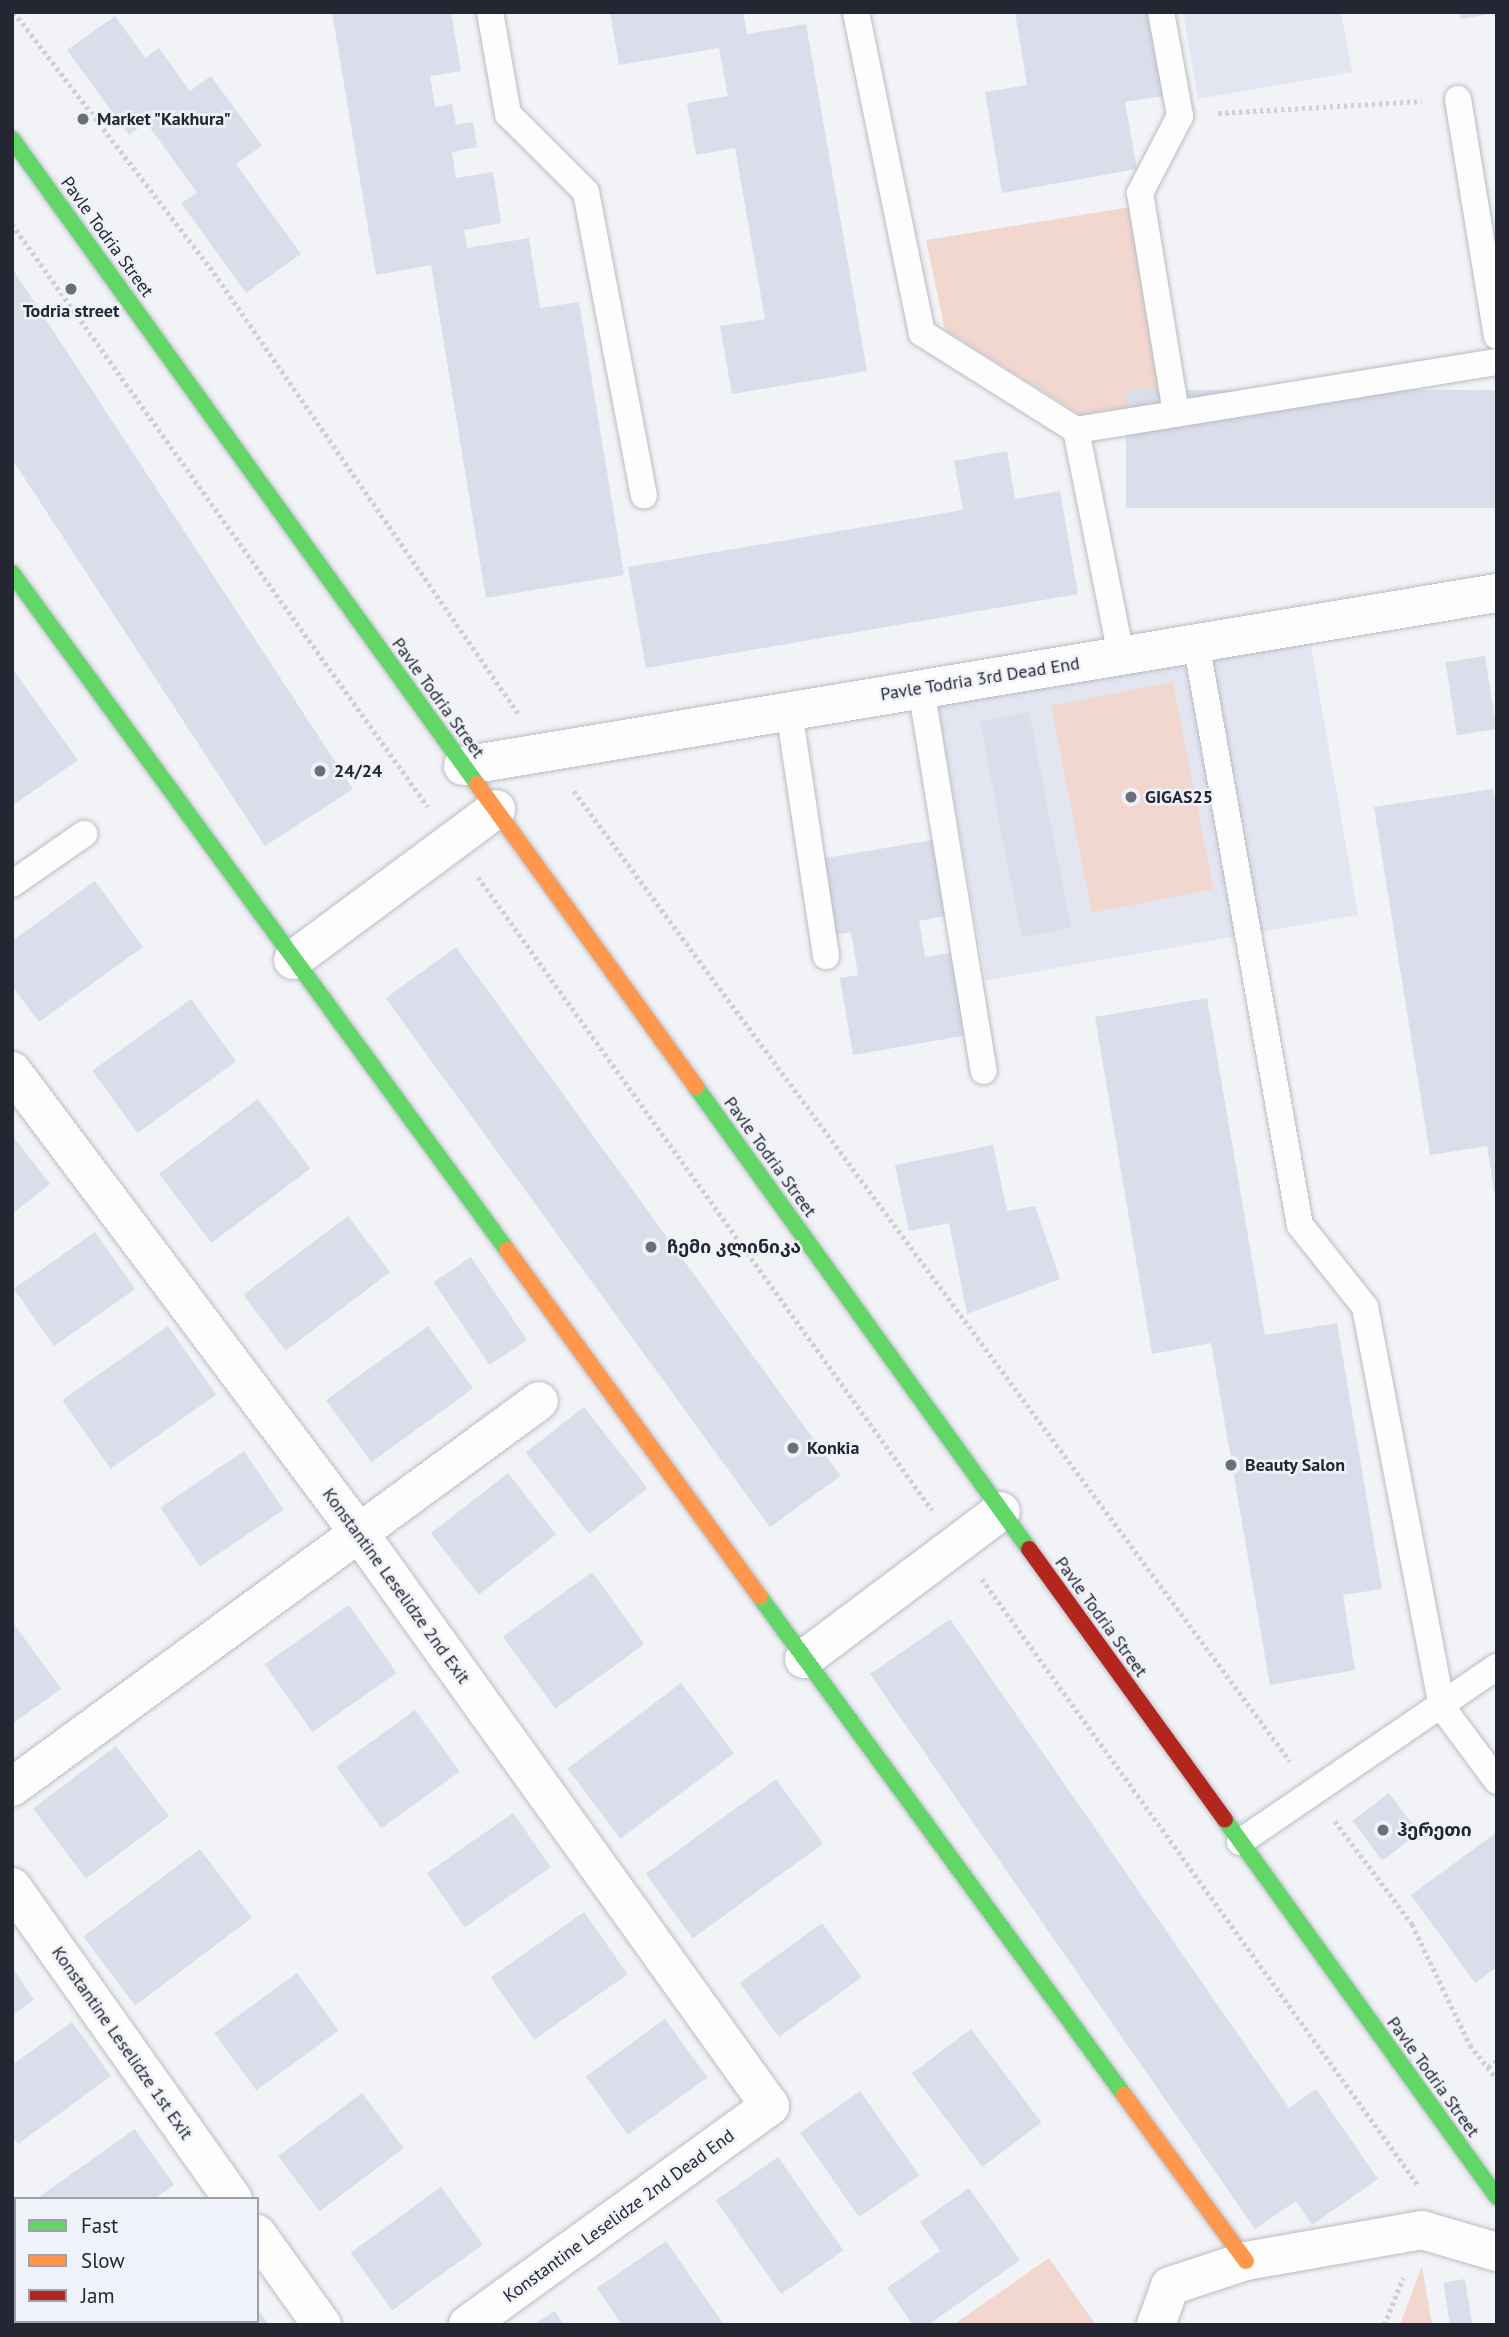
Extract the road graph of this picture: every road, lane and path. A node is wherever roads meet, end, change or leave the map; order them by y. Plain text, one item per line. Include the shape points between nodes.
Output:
1 (13, 12) edge
2 (490, 12) edge
3 (856, 12) edge
4 (1161, 12) edge
5 (1458, 99) joint
6 (1180, 116) junction
7 (12, 139) edge
8 (12, 224) edge
9 (1497, 336) edge
10 (1497, 362) edge
11 (1176, 414) junction
12 (1076, 430) junction
13 (644, 495) dead end
14 (12, 573) edge
15 (1497, 593) edge
16 (1196, 642) junction
17 (1121, 656) junction
18 (921, 688) junction
19 (789, 711) junction
20 (545, 752) junction
21 (463, 766) junction
22 (496, 809) junction
23 (84, 834) dead end
24 (452, 842) junction
25 (12, 884) edge
26 (826, 956) dead end
27 (293, 960) junction
28 (12, 1071) edge
29 (984, 1071) dead end
30 (540, 1401) dead end
31 (1001, 1511) junction
32 (359, 1533) junction
33 (957, 1544) junction
34 (804, 1659) junction
35 (1497, 1667) edge
36 (1441, 1707) junction
37 (1497, 1781) edge
38 (12, 1787) edge
39 (1314, 1793) junction
40 (1240, 1842) junction
41 (12, 1887) edge
42 (1497, 2061) edge
43 (1488, 2067) junction
44 (1497, 2079) edge
45 (770, 2106) joint
46 (232, 2197) edge
47 (1497, 2197) edge
48 (1422, 2230) junction
49 (259, 2237) edge
50 (1497, 2252) edge
51 (1246, 2261) junction
52 (322, 2325) edge
53 (468, 2325) edge
54 (1156, 2325) edge
55 (1384, 2325) edge

1 - 20 path via 210,267
2 - 13 lane via 508,114 586,192
3 - 12 lane via 922,333
4 - 6 lane
5 - 6 path
5 - 9 lane
6 - 11 lane via 1140,193
7 - 21 street, Pavle Todria Street
8 - 24 path
10 - 11 lane
11 - 12 lane
12 - 17 lane
14 - 27 street
15 - 16 street, Pavle Todria 3rd Dead End
16 - 17 street, Pavle Todria 3rd Dead End
16 - 36 lane via 1300,1225 1366,1307
17 - 18 street, Pavle Todria 3rd Dead End
18 - 19 street, Pavle Todria 3rd Dead End
18 - 29 lane
19 - 20 street, Pavle Todria 3rd Dead End
19 - 26 lane
20 - 21 street, Pavle Todria 3rd Dead End
20 - 39 path
21 - 22 street, Pavle Todria Street
22 - 24 street
22 - 31 street, Pavle Todria Street
23 - 25 lane
24 - 27 street
24 - 33 path
27 - 34 street
28 - 32 street, Konstantine Leselidze 2nd Exit
30 - 32 street
31 - 33 street
31 - 40 street, Pavle Todria Street
32 - 38 street
32 - 45 street, Konstantine Leselidze 2nd Exit
33 - 34 street
33 - 48 path via 1411,2174 1429,2202
34 - 51 street
35 - 36 lane
36 - 37 lane
36 - 39 lane
39 - 40 lane
39 - 43 path via 1412,1924
40 - 47 street, Pavle Todria Street
41 - 46 street, Konstantine Leselidze 1st Exit
42 - 43 path
43 - 44 path
45 - 53 street, Konstantine Leselidze 2nd Dead End
48 - 50 street
48 - 51 street
48 - 55 path
49 - 52 street
51 - 54 street via 1170,2286

